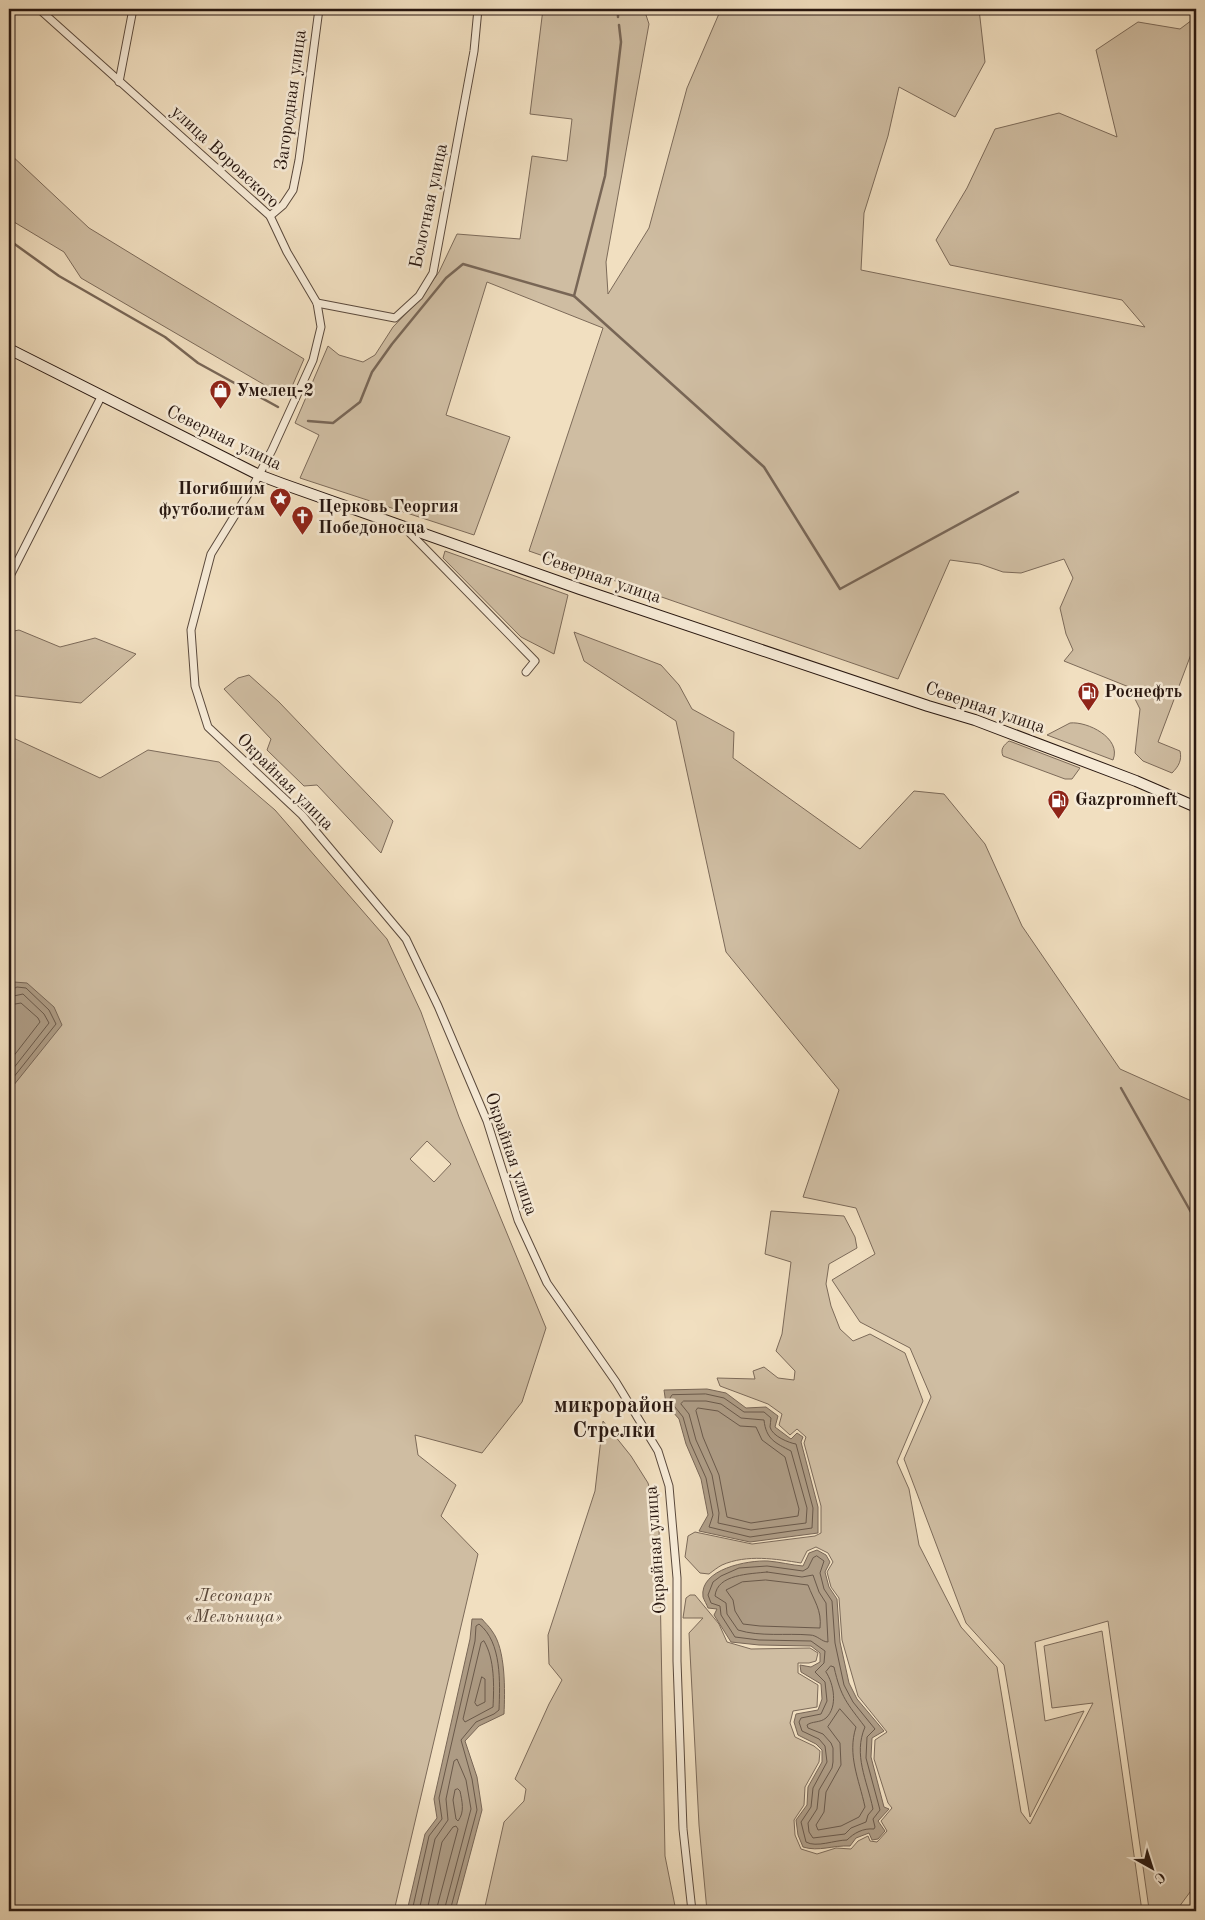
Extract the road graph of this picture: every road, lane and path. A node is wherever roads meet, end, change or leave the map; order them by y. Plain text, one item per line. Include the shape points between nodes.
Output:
1 (39, 9) edge
2 (133, 9) edge
3 (319, 9) edge
4 (478, 9) edge
5 (120, 82) junction
6 (270, 216) junction
7 (317, 303) junction
8 (9, 349) edge
9 (101, 397) junction
10 (259, 475) junction
11 (402, 525) junction
12 (9, 578) edge
13 (526, 672) dead end
14 (1196, 806) edge
15 (692, 1911) edge

1 - 5 street, улица Воровского
2 - 5 street
3 - 6 street, Загородная улица via 293,190
4 - 7 street, Болотная улица via 474,51 433,273 418,296 395,318
5 - 6 street, улица Воровского
6 - 7 street, улица Воровского
7 - 10 street, улица Воровского via 321,327 313,360
8 - 9 main road, Северная улица
9 - 10 main road, Северная улица
9 - 12 street
10 - 11 main road, Северная улица
10 - 15 street, Окрайная улица via 212,554 193,620 192,655 200,706 208,727 302,815 406,939 484,1115 518,1220 547,1283 616,1382 658,1451 669,1486 677,1578 683,1829
11 - 13 street via 535,661
11 - 14 main road, Северная улица via 599,596 975,720

